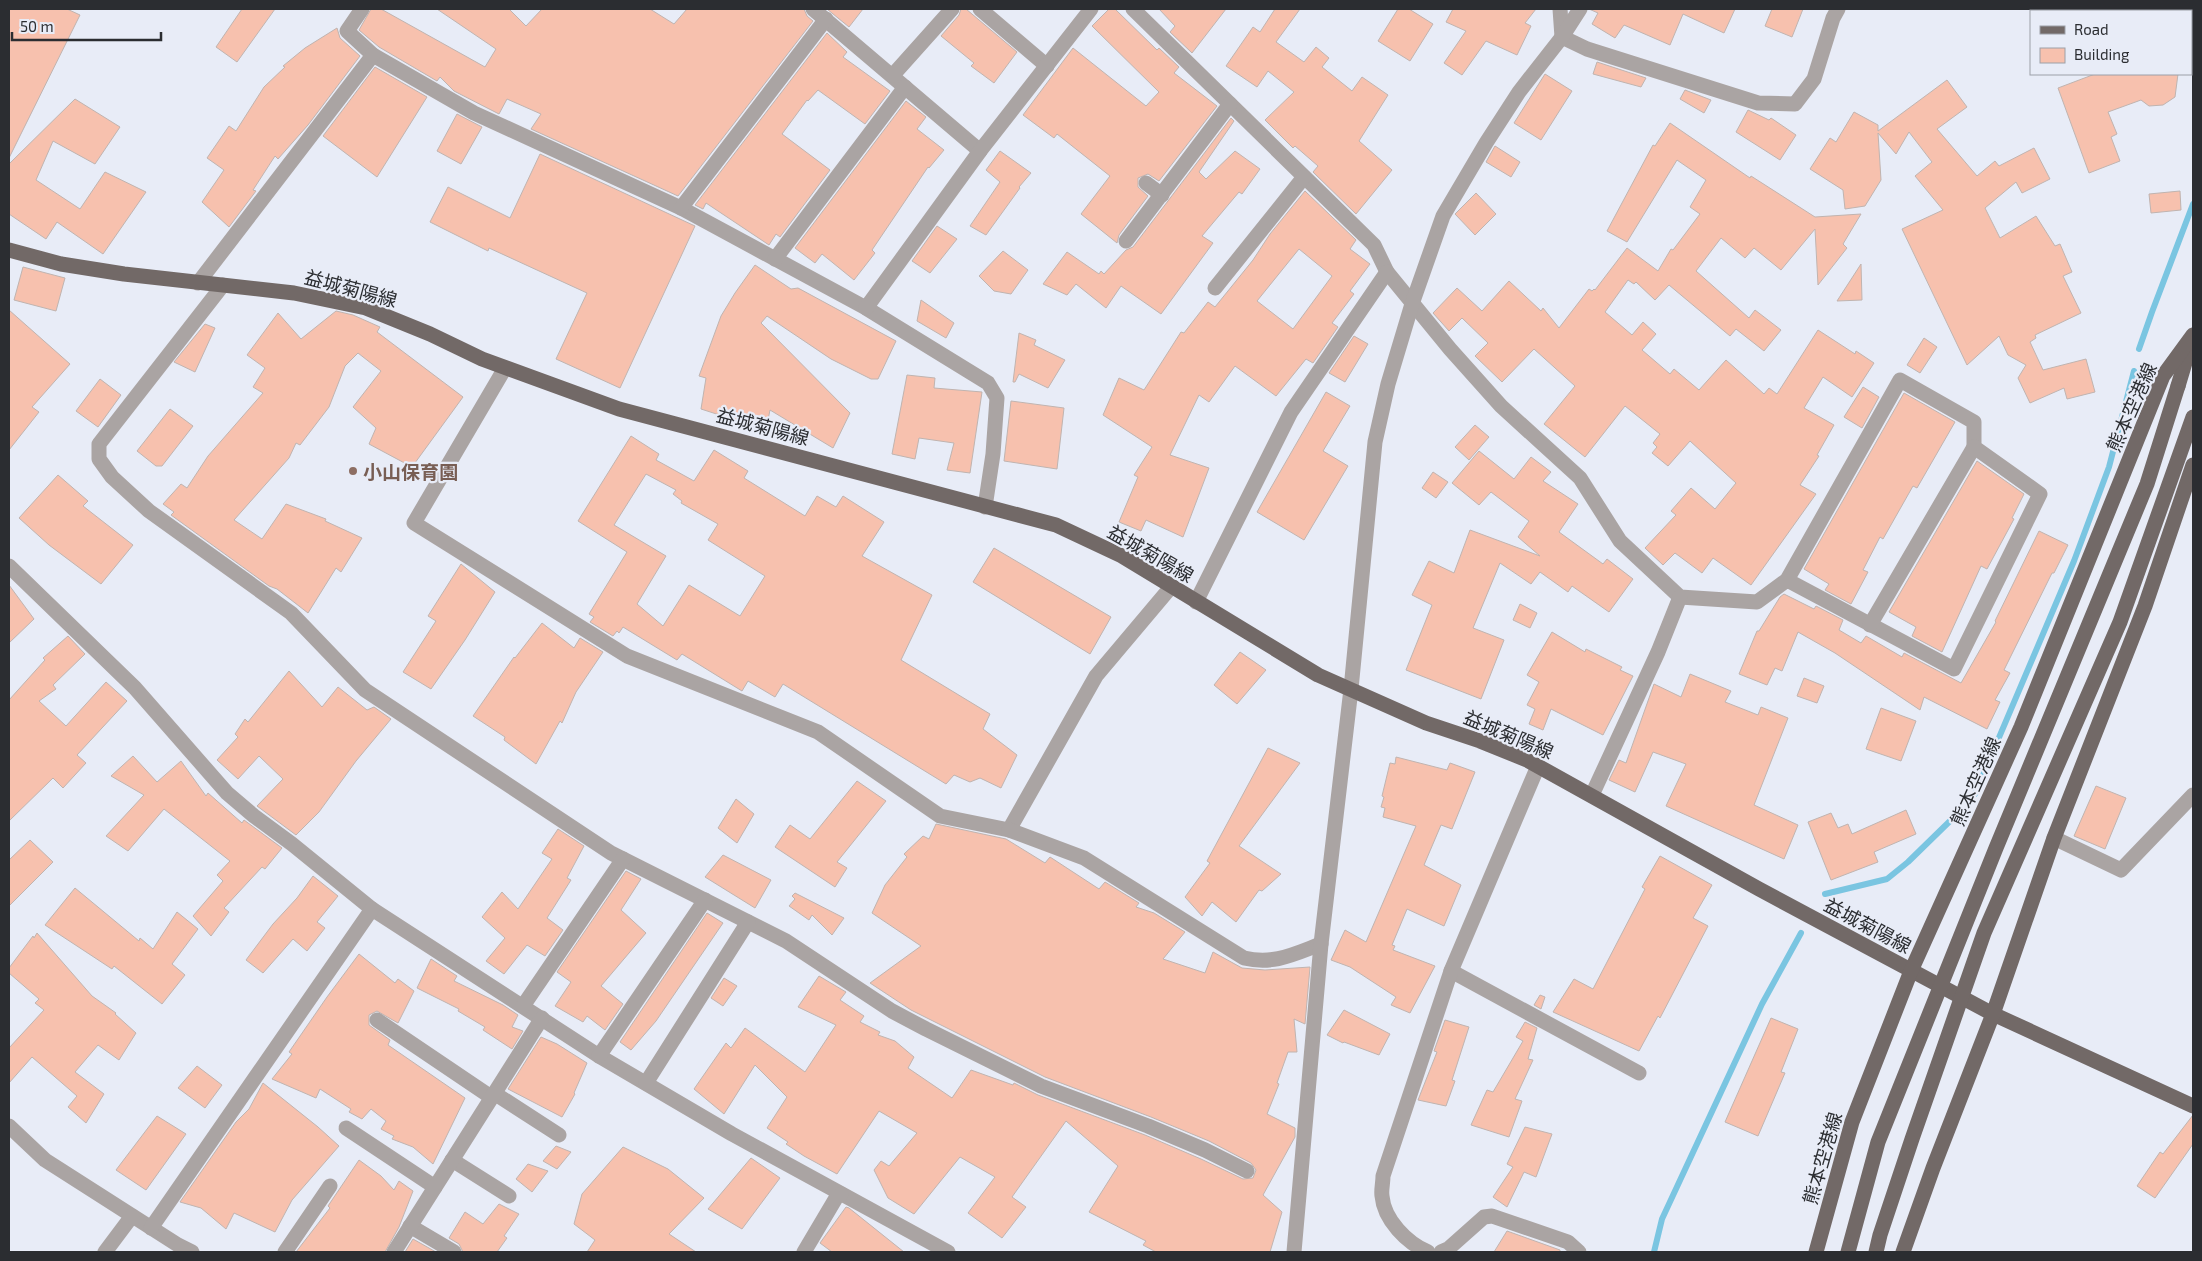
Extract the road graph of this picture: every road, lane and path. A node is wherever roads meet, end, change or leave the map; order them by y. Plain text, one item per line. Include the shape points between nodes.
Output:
1 (362, 9) edge
2 (813, 9) edge
3 (952, 9) edge
4 (980, 9) edge
5 (1091, 9) edge
6 (1133, 9) edge
7 (1560, 9) edge
8 (1580, 9) edge
9 (1838, 9) edge
10 (826, 19) junction
11 (1562, 37) junction
12 (373, 55) junction
13 (1047, 66) junction
14 (892, 75) junction
15 (905, 86) junction
16 (1230, 104) junction
17 (980, 151) junction
18 (1304, 177) junction
19 (1146, 183) dead end
20 (1162, 195) junction
21 (681, 208) junction
22 (1126, 241) dead end
23 (9, 250) edge
24 (775, 259) junction
25 (1387, 272) junction
26 (198, 283) junction
27 (223, 285) junction
28 (1215, 288) dead end
29 (1412, 304) junction
30 (866, 308) junction
31 (2193, 336) edge
32 (505, 368) junction
33 (2193, 417) edge
34 (1974, 447) junction
35 (2193, 465) edge
36 (985, 507) junction
37 (9, 566) edge
38 (1787, 580) junction
39 (1172, 587) junction
40 (1680, 597) junction
41 (1196, 602) junction
42 (1870, 625) junction
43 (1351, 689) junction
44 (1538, 766) junction
45 (1592, 795) junction
46 (2193, 795) edge
47 (1009, 830) junction
48 (2054, 838) junction
49 (623, 859) junction
50 (705, 900) junction
51 (372, 909) junction
52 (748, 922) junction
53 (1321, 944) junction
54 (1450, 970) junction
55 (1911, 971) junction
56 (523, 1006) junction
57 (1993, 1014) junction
58 (542, 1018) junction
59 (376, 1020) dead end
60 (599, 1056) junction
61 (1640, 1073) dead end
62 (646, 1083) junction
63 (493, 1095) junction
64 (2193, 1106) edge
65 (9, 1126) edge
66 (346, 1128) dead end
67 (559, 1135) dead end
68 (452, 1160) junction
69 (1247, 1171) dead end
70 (330, 1186) dead end
71 (435, 1186) junction
72 (841, 1194) junction
73 (509, 1196) dead end
74 (132, 1216) junction
75 (410, 1226) junction
76 (151, 1228) junction
77 (105, 1252) edge
78 (192, 1252) edge
79 (285, 1252) edge
80 (394, 1252) edge
81 (454, 1252) edge
82 (804, 1252) edge
83 (948, 1252) edge
84 (1294, 1252) edge
85 (1428, 1252) edge
86 (1441, 1252) edge
87 (1579, 1252) edge
88 (1816, 1252) edge
89 (1848, 1252) edge
90 (1876, 1252) edge
91 (1903, 1252) edge

1 - 12 street via 347,31
2 - 10 street
3 - 14 street
4 - 13 street
5 - 13 street
6 - 16 street
7 - 11 street
8 - 11 street
9 - 11 street via 1814,79 1795,104 1758,103 1587,49
10 - 14 street
10 - 21 street
11 - 29 street via 1514,99 1443,216
12 - 21 street via 474,113
12 - 26 street
13 - 17 street
14 - 15 street
15 - 17 street
15 - 24 street
16 - 18 street
16 - 20 street
17 - 30 street
18 - 25 street via 1374,245
18 - 28 street
19 - 20 street
20 - 22 street
21 - 24 street
23 - 26 main road, 益城菊陽線 via 61,264
24 - 30 street
25 - 29 street
25 - 41 street via 1291,412
26 - 27 main road, 益城菊陽線
27 - 32 main road, 益城菊陽線 via 294,293 366,308
27 - 49 street via 99,444 99,458 112,477 149,511 291,613 365,690
29 - 40 street via 1501,406 1580,478 1620,541
29 - 43 street via 1375,442
30 - 36 street via 988,383 997,398
31 - 55 main road, 熊本空港線 via 2163,376 2021,727
31 - 89 main road, 熊本空港線, bridge via 2147,484 1878,1142
32 - 36 main road, 益城菊陽線 via 619,410
32 - 47 street via 414,523 627,656 818,732 940,816
33 - 90 main road, bridge via 2120,622 1984,933
34 - 38 street via 1974,422 1900,380
34 - 42 street
34 - 42 street via 2040,494 1954,670
35 - 48 main road via 2145,606
36 - 39 main road, 益城菊陽線 via 1056,525 1122,556
37 - 51 street via 135,688 227,793
38 - 40 street via 1757,602
38 - 42 street
39 - 41 main road, 益城菊陽線
39 - 47 street via 1096,676
40 - 45 street
41 - 43 main road, 益城菊陽線 via 1318,675
43 - 44 main road, 益城菊陽線 via 1426,723 1480,741
43 - 53 street
44 - 45 main road, 益城菊陽線
44 - 54 street
45 - 55 main road, 益城菊陽線
46 - 48 street via 2121,870
47 - 53 street via 1084,858 1244,958 1275,961
48 - 57 main road
49 - 50 street
49 - 56 street
50 - 52 street
50 - 60 street
51 - 56 street
51 - 76 street
52 - 62 street
52 - 69 street via 786,941 892,1011 1041,1086 1148,1126
53 - 84 street
54 - 61 street
54 - 85 street via 1383,1176 1382,1197 1397,1229
55 - 57 main road, 益城菊陽線
55 - 88 main road, 熊本空港線 via 1852,1122
56 - 58 street
57 - 64 main road, 益城菊陽線
57 - 91 main road
58 - 60 street
58 - 63 street
59 - 63 street
60 - 62 street
62 - 72 street
63 - 67 street
63 - 68 street
65 - 74 street via 45,1160
66 - 71 street
68 - 71 street
68 - 73 street
70 - 79 street
71 - 75 street
72 - 82 street
72 - 83 street
74 - 76 street
74 - 77 street
75 - 80 street
75 - 81 street
76 - 78 street
86 - 87 street via 1484,1217 1492,1216 1568,1242

